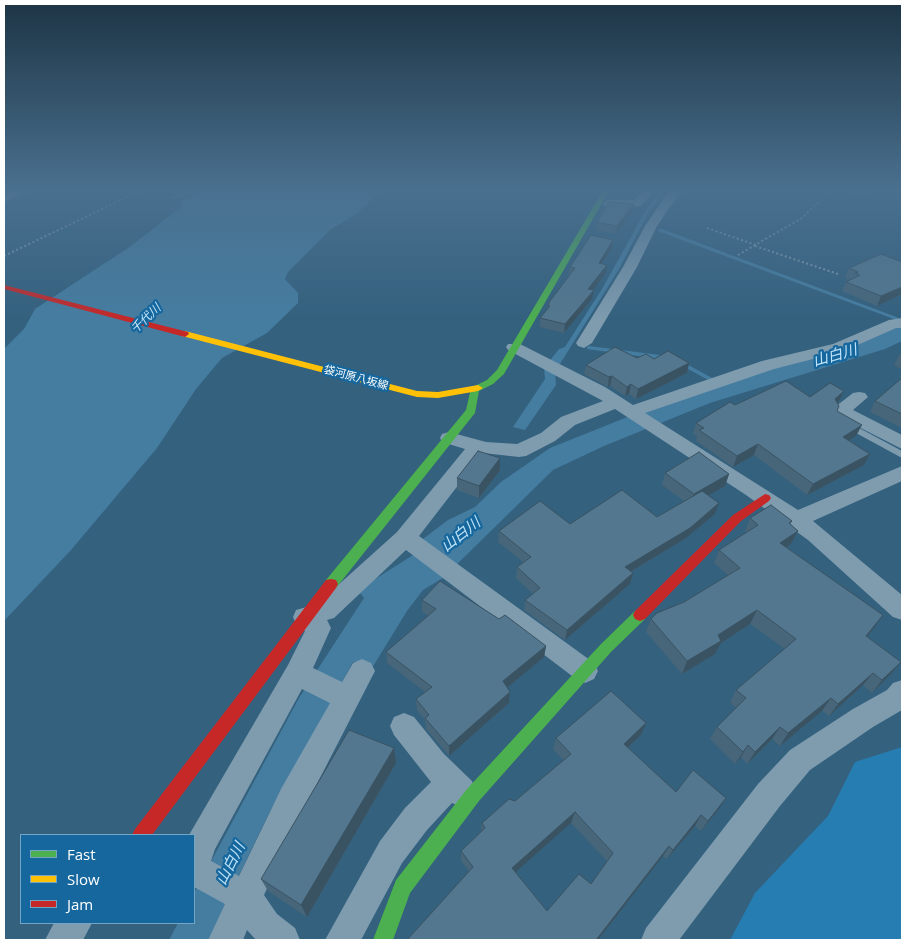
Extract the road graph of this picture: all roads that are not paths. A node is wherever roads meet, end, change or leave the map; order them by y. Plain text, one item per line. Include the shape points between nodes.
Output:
1 (581, 233) edge
2 (647, 233) edge
3 (4, 287) edge
4 (902, 323) edge
5 (584, 343) dead end
6 (514, 347) junction
7 (474, 390) junction
8 (859, 397) dead end
9 (628, 408) junction
10 (838, 420) edge
11 (449, 438) junction
12 (902, 443) edge
13 (478, 446) junction
14 (902, 455) edge
15 (902, 473) edge
16 (765, 498) junction
17 (796, 520) junction
18 (410, 542) junction
19 (902, 610) edge
20 (305, 617) junction
21 (362, 671) dead end
22 (585, 671) junction
23 (297, 673) junction
24 (902, 692) edge
25 (347, 698) junction
26 (404, 726) dead end
27 (460, 792) junction
28 (142, 834) edge
29 (195, 861) edge
30 (195, 870) edge
31 (245, 897) junction
32 (74, 924) edge
33 (62, 940) edge
34 (225, 940) edge
35 (283, 940) edge
36 (342, 940) edge
37 (383, 940) edge
38 (658, 940) edge

1 - 6 main road, 袋河原八坂線
2 - 5 street
3 - 7 main road, 袋河原八坂線 via 417,394
4 - 9 street via 894,323 830,350 768,365
6 - 7 main road, 袋河原八坂線 via 501,372
6 - 9 street
7 - 11 main road via 471,411
8 - 12 street via 841,411
9 - 13 street via 568,421 548,437 519,451
9 - 16 street
10 - 14 lane
11 - 13 street
11 - 20 main road
13 - 18 street
15 - 17 street
16 - 17 street
16 - 22 main road via 738,518
17 - 19 street
18 - 20 street via 325,611
18 - 22 street
20 - 23 street via 319,628
20 - 28 main road
21 - 25 street
22 - 27 main road
23 - 25 street
23 - 29 street via 201,843
24 - 38 street via 897,699 800,760 769,795
25 - 31 street
26 - 27 street
27 - 36 street via 416,819 390,852
27 - 37 main road via 403,887
30 - 31 street
31 - 34 street
31 - 35 street via 265,926
32 - 33 street

